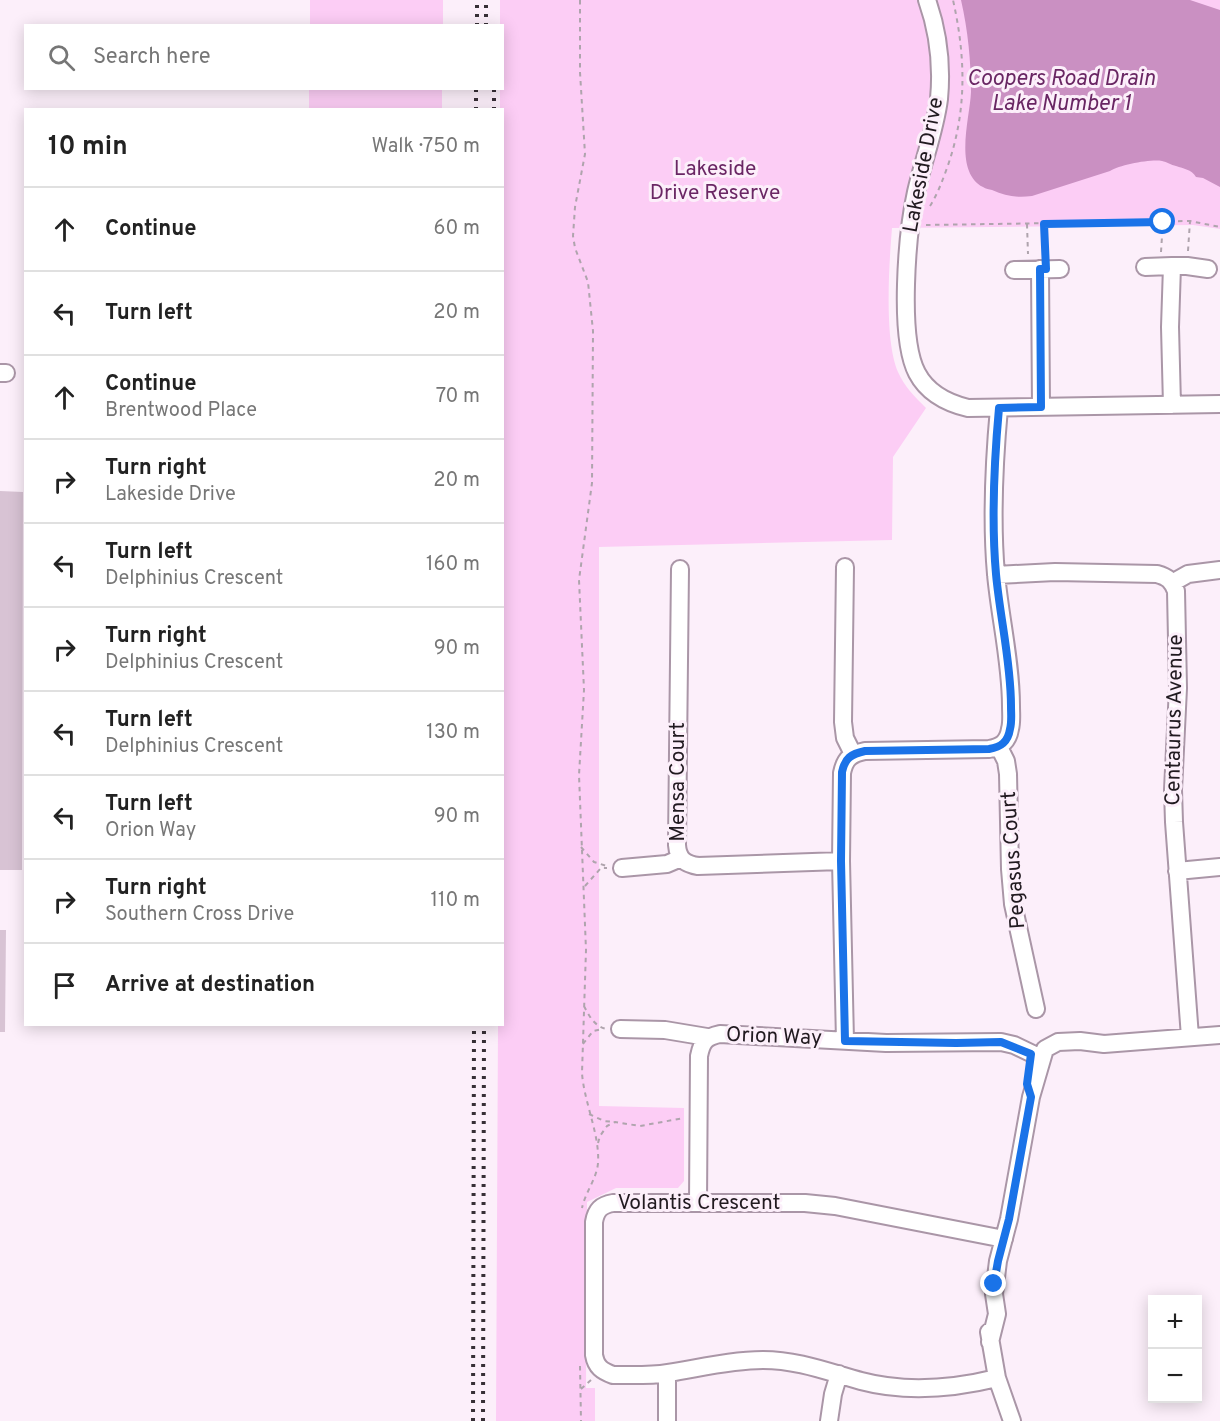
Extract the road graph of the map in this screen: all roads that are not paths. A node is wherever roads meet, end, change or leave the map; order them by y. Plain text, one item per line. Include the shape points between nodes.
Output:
1 (927, 0) edge
2 (1208, 269) dead end
3 (1038, 270) road end
4 (1220, 404) edge
5 (1172, 405) junction
6 (1041, 407) junction
7 (999, 408) junction
8 (845, 567) dead end
9 (680, 569) dead end
10 (1220, 570) edge
11 (996, 575) junction
12 (1172, 583) junction
13 (999, 747) junction
14 (853, 754) junction
15 (681, 858) junction
16 (841, 861) junction
17 (1220, 867) edge
18 (622, 868) dead end
19 (1177, 871) junction
20 (1036, 1009) dead end
21 (620, 1029) road end
22 (1220, 1035) edge
23 (707, 1037) junction
24 (1190, 1037) junction
25 (845, 1041) junction
26 (1036, 1056) junction
27 (698, 1203) junction
28 (1004, 1239) junction
29 (667, 1373) junction
30 (839, 1374) junction
31 (997, 1378) junction
32 (667, 1421) edge
33 (829, 1421) edge
34 (1012, 1421) edge

1 - 7 street, Lakeside Drive via 934,21 939,97 910,230 908,344 918,375 940,397 968,408
2 - 5 street via 1166,266
3 - 6 street
4 - 5 street, Lakeside Drive
5 - 6 street, Lakeside Drive
6 - 7 street, Lakeside Drive
7 - 11 street via 993,526
8 - 14 street via 843,722
9 - 15 street, Mensa Court via 677,845
10 - 12 street via 1188,574
11 - 12 street via 1157,574
11 - 13 street via 1011,690 1011,728 1008,739
12 - 19 street, Centaurus Avenue via 1176,591 1178,655 1173,790
13 - 14 street
13 - 20 street, Pegasus Court via 1008,774 1010,869 1019,935
14 - 16 street via 845,761 842,772
15 - 16 street, Mensa Court via 698,866
15 - 18 street via 657,866
16 - 25 street
17 - 19 street
19 - 24 street, Centaurus Avenue
21 - 23 street
22 - 24 street
23 - 25 street, Orion Way via 720,1034
23 - 27 street, Orion Way via 699,1056
24 - 26 street via 1051,1044
25 - 26 street, Orion Way via 1001,1042
26 - 28 street via 1036,1084
27 - 28 street, Volantis Crescent via 835,1206
27 - 29 street, Volantis Crescent via 613,1203 596,1213 595,1362 613,1375
28 - 31 street via 994,1294 997,1314 990,1342
29 - 30 street, Volantis Crescent via 764,1360
29 - 32 street
30 - 31 street, Volantis Crescent via 896,1388 942,1389
30 - 33 street
31 - 34 street

